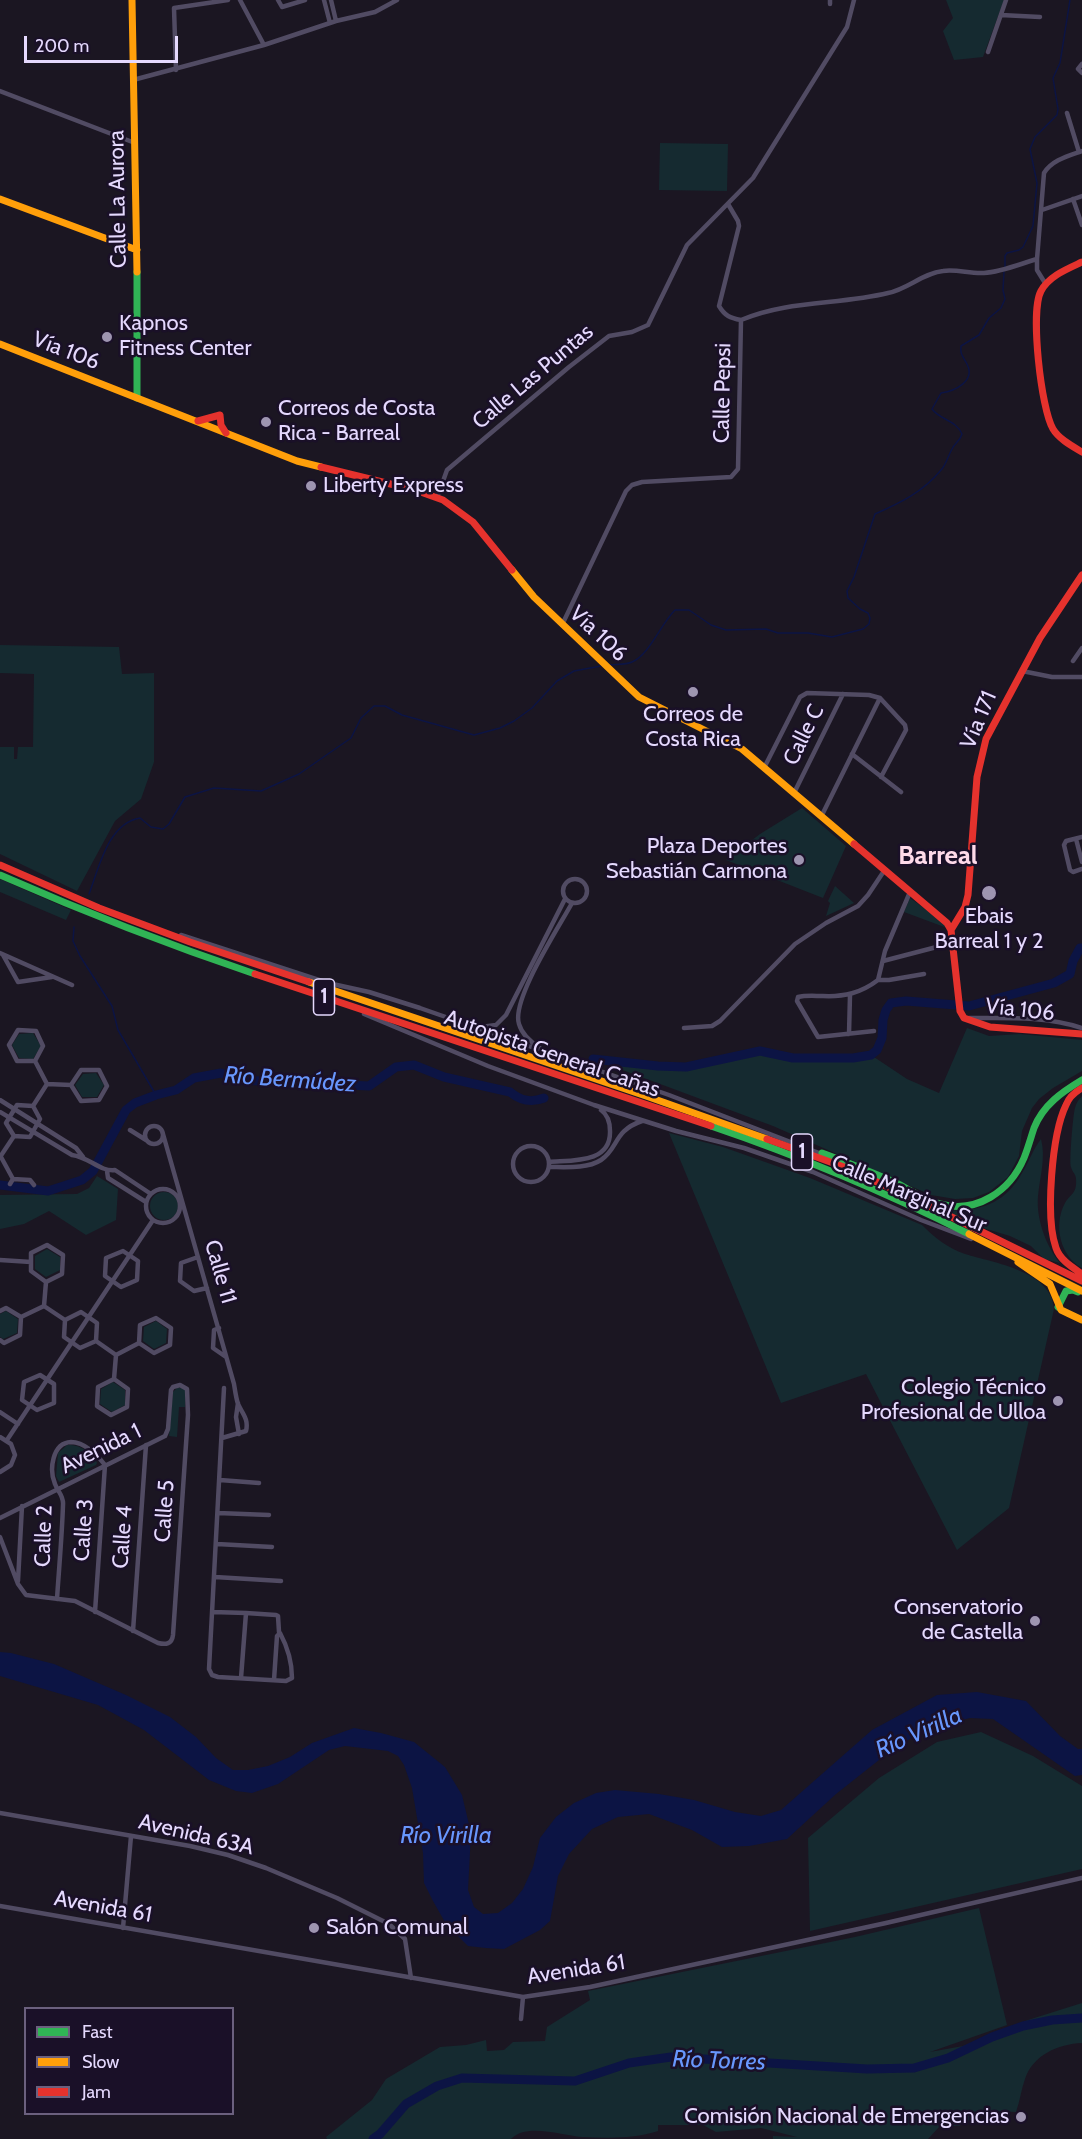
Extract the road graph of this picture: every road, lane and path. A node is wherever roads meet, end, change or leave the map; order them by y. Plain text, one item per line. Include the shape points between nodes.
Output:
1 (132, 0) edge
2 (228, 0) edge
3 (240, 0) edge
4 (278, 0) edge
5 (305, 0) edge
6 (324, 0) edge
7 (331, 0) edge
8 (397, 0) edge
9 (854, 0) edge
10 (1006, 0) edge
11 (1001, 15) junction
12 (1040, 17) dead end
13 (336, 21) junction
14 (330, 22) junction
15 (264, 45) junction
16 (988, 52) dead end
17 (176, 70) junction
18 (133, 80) junction
19 (0, 91) edge
20 (1067, 113) dead end
21 (135, 144) junction
22 (1080, 152) edge
23 (1082, 196) edge
24 (1073, 199) junction
25 (0, 200) edge
26 (728, 204) junction
27 (1042, 210) junction
28 (1082, 225) edge
29 (137, 250) junction
30 (1037, 259) junction
31 (1082, 262) edge
32 (1046, 283) junction
33 (741, 320) junction
34 (0, 344) edge
35 (137, 398) junction
36 (198, 422) junction
37 (226, 433) junction
38 (1082, 452) edge
39 (437, 498) junction
40 (1082, 575) edge
41 (562, 625) junction
42 (1082, 648) edge
43 (1073, 661) dead end
44 (1022, 671) junction
45 (1082, 677) edge
46 (843, 694) junction
47 (880, 698) junction
48 (852, 754) junction
49 (765, 766) junction
50 (881, 777) junction
51 (795, 791) junction
52 (901, 792) dead end
53 (822, 815) junction
54 (1079, 838) edge
55 (1082, 862) edge
56 (0, 863) edge
57 (1082, 869) edge
58 (884, 871) junction
59 (0, 875) edge
60 (910, 892) junction
61 (565, 899) junction
62 (572, 903) junction
63 (139, 923) junction
64 (951, 930) junction
65 (952, 944) junction
66 (1, 954) edge
67 (883, 961) junction
68 (924, 974) dead end
69 (55, 976) junction
70 (878, 980) junction
71 (72, 985) dead end
72 (849, 994) junction
73 (334, 1000) junction
74 (963, 1018) junction
75 (475, 1027) junction
76 (684, 1028) dead end
77 (1082, 1028) edge
78 (874, 1031) dead end
79 (849, 1034) junction
80 (1082, 1034) edge
81 (544, 1051) junction
82 (34, 1061) junction
83 (1082, 1080) edge
84 (46, 1084) junction
85 (71, 1085) junction
86 (1082, 1088) edge
87 (0, 1100) edge
88 (594, 1105) junction
89 (33, 1106) junction
90 (15, 1109) junction
91 (0, 1112) edge
92 (9, 1118) junction
93 (643, 1121) junction
94 (38, 1123) junction
95 (130, 1130) dead end
96 (33, 1131) junction
97 (163, 1134) junction
98 (759, 1135) junction
99 (14, 1136) junction
100 (147, 1141) junction
101 (819, 1153) junction
102 (1, 1157) edge
103 (84, 1157) junction
104 (549, 1165) junction
105 (106, 1171) junction
106 (176, 1178) junction
107 (34, 1185) dead end
108 (173, 1191) junction
109 (151, 1194) junction
110 (146, 1202) junction
111 (177, 1216) junction
112 (153, 1220) junction
113 (189, 1225) junction
114 (996, 1249) junction
115 (130, 1256) junction
116 (198, 1257) junction
117 (0, 1260) edge
118 (31, 1262) junction
119 (1082, 1274) edge
120 (113, 1281) junction
121 (1082, 1281) edge
122 (46, 1282) junction
123 (207, 1288) junction
124 (1082, 1292) edge
125 (44, 1306) junction
126 (1058, 1307) junction
127 (0, 1311) edge
128 (21, 1317) junction
129 (89, 1317) junction
130 (65, 1320) junction
131 (1082, 1320) edge
132 (219, 1328) junction
133 (0, 1340) edge
134 (96, 1341) junction
135 (72, 1342) junction
136 (139, 1343) junction
137 (116, 1355) junction
138 (227, 1358) junction
139 (114, 1379) junction
140 (47, 1380) junction
141 (180, 1385) joint
142 (224, 1388) dead end
143 (238, 1403) junction
144 (30, 1405) junction
145 (0, 1412) edge
146 (18, 1424) junction
147 (239, 1434) junction
148 (0, 1437) edge
149 (222, 1438) junction
150 (7, 1440) junction
151 (146, 1445) junction
152 (105, 1465) junction
153 (0, 1472) edge
154 (220, 1480) junction
155 (259, 1483) dead end
156 (58, 1488) junction
157 (22, 1506) junction
158 (218, 1513) junction
159 (269, 1515) dead end
160 (0, 1518) edge
161 (0, 1537) edge
162 (217, 1544) junction
163 (272, 1547) dead end
164 (215, 1577) junction
165 (281, 1581) dead end
166 (18, 1584) junction
167 (57, 1599) junction
168 (95, 1612) junction
169 (213, 1612) junction
170 (246, 1613) junction
171 (133, 1631) junction
172 (279, 1632) junction
173 (241, 1678) junction
174 (274, 1680) junction
175 (0, 1813) edge
176 (131, 1836) junction
177 (1082, 1878) edge
178 (0, 1906) edge
179 (123, 1928) junction
180 (411, 1978) junction
181 (523, 1997) junction
182 (521, 2019) dead end

1 - 18 main road, Calle La Aurora
2 - 17 street via 174,8
3 - 15 street
4 - 5 street via 282,7
6 - 14 street
7 - 13 street
8 - 13 street via 375,12
9 - 26 street, Calle Las Puntas via 847,27 753,178
10 - 11 street
11 - 12 street
11 - 16 street
13 - 14 street
14 - 15 street
15 - 17 street
17 - 18 street
18 - 21 main road, Calle La Aurora
19 - 21 street
20 - 22 street
21 - 29 main road, Calle La Aurora
22 - 27 street via 1048,166 1044,173
23 - 24 street
24 - 27 street
24 - 28 street
25 - 29 main road
26 - 33 street via 739,226 719,306 729,318
26 - 39 street, Calle Las Puntas via 687,245 648,325 609,336 569,367 447,470
27 - 30 street
29 - 35 main road, Calle La Aurora
30 - 32 street via 1037,270
30 - 33 street, Calle Pepsi via 987,273 942,271 889,293 759,312
31 - 32 main road
32 - 38 main road via 1038,297 1036,315 1048,418 1053,430
33 - 41 street, Calle Pepsi via 738,469 731,477 632,485
34 - 35 main road, Vía 106
35 - 36 main road, Vía 106
36 - 37 main road, Vía 106
36 - 37 main road via 220,415
37 - 39 main road, Vía 106 via 297,461
39 - 41 main road, Vía 106 via 473,522
40 - 44 main road, Vía 171
41 - 49 main road, Vía 106 via 639,697 742,748
42 - 43 street
44 - 45 street
44 - 64 main road, Vía 171 via 982,752 968,895
46 - 47 street
46 - 49 street via 807,693 800,697
46 - 51 street, Calle C
47 - 48 street
47 - 50 street via 906,730
48 - 50 street
48 - 53 street
49 - 51 main road, Vía 106
50 - 52 street
51 - 53 main road, Vía 106
53 - 58 main road, Vía 106
54 - 55 street
54 - 57 street via 1064,845 1070,870
56 - 63 main road, Autopista General Cañas / 1
58 - 60 main road, Vía 106
58 - 76 street via 858,906 795,944 715,1025
59 - 73 main road, Autopista General Cañas / 1 via 192,953
60 - 64 main road, Vía 106 via 947,922
60 - 67 street
61 - 62 street
61 - 62 street via 563,888 567,882 581,881 587,894 583,901
61 - 75 street via 506,1014 496,1025
62 - 81 street via 519,1005 522,1031
63 - 75 street
63 - 98 main road, Autopista General Cañas / 1
64 - 65 main road, Vía 106
65 - 67 street
65 - 74 main road, Vía 106
66 - 69 street
66 - 69 street via 18,982
67 - 70 street
68 - 70 street
69 - 71 street
70 - 72 street
72 - 79 street
72 - 79 street via 803,996 797,1001 818,1036
73 - 88 street, Calle Marginal Sur via 380,1022
73 - 114 main road, Autopista General Cañas / 1 via 763,1144 864,1184
74 - 77 street via 1037,1019
74 - 80 main road, Vía 106 via 990,1027
75 - 81 street
78 - 79 street
81 - 101 street
82 - 82 street via 43,1046 36,1031 18,1030 9,1045 17,1061
82 - 84 street
83 - 101 main road via 1043,1110 1009,1184 977,1204 940,1204
84 - 85 street
84 - 89 street
85 - 85 street via 81,1101 99,1100 107,1086 99,1070 81,1070
86 - 119 main road via 1069,1099 1061,1117 1050,1215 1058,1251 1066,1263
87 - 90 street
88 - 93 street, Calle Marginal Sur
88 - 104 street via 604,1112 610,1124 610,1137 602,1152 587,1159
89 - 90 street via 17,1105
89 - 94 street via 40,1119
90 - 92 street
90 - 94 street
91 - 92 street
92 - 96 street
92 - 99 street via 6,1123
93 - 104 street via 619,1135 606,1155 595,1163
93 - 114 street, Calle Marginal Sur via 802,1168
94 - 96 street
94 - 103 street
95 - 100 street
96 - 99 street via 30,1137
96 - 103 street via 72,1155
97 - 100 street via 159,1143
97 - 100 street via 158,1127 150,1128 145,1135
97 - 106 street, Calle 11
98 - 101 main road
98 - 121 main road, Autopista General Cañas / 1 via 844,1167
99 - 102 street
102 - 107 street via 11,1181 30,1179
103 - 105 street
104 - 104 street via 544,1152 534,1147 523,1148 513,1161 514,1173 528,1182 544,1177
105 - 109 street via 115,1170
105 - 110 street via 108,1178
106 - 108 street, Calle 11
106 - 113 street, Calle 11
108 - 109 street via 159,1189
108 - 111 street via 181,1206
109 - 110 street
110 - 112 street via 147,1213
111 - 112 street via 165,1223
111 - 113 street, Calle 11
112 - 115 street
113 - 116 street, Calle 11
114 - 124 main road, Autopista General Cañas / 1
114 - 126 main road via 1046,1280 1053,1288
115 - 120 street
115 - 120 street via 123,1251 106,1258 105,1276
115 - 120 street via 138,1261 137,1280 121,1287
116 - 123 street, Calle 11
116 - 123 street via 181,1263 180,1281 194,1292
117 - 118 street
118 - 122 street via 31,1271
118 - 122 street via 32,1253 47,1245 63,1255 62,1274
120 - 129 street
122 - 125 street
123 - 132 street, Calle 11
124 - 126 main road via 1066,1291
125 - 128 street
125 - 130 street
126 - 131 main road
127 - 128 street via 6,1308
128 - 133 street via 20,1335 4,1343
129 - 130 street via 81,1312
129 - 134 street via 97,1323
129 - 135 street
130 - 135 street via 64,1337
132 - 138 street, Calle 11
132 - 138 street, Calle 11 via 214,1330 213,1348
134 - 135 street via 80,1348
134 - 137 street
135 - 140 street
136 - 136 street via 154,1353 170,1345 171,1328 156,1318 140,1325
136 - 137 street
137 - 139 street
138 - 143 street, Calle 11
139 - 139 street via 98,1387 97,1406 111,1415 127,1407 128,1389
140 - 144 street
140 - 144 street via 40,1375 24,1382 22,1400
140 - 144 street via 54,1384 54,1403 37,1410
141 - 151 street, Avenida 1 via 171,1390 167,1432
141 - 171 street, Calle 5 via 187,1389 188,1415 173,1635 164,1645
142 - 149 street
143 - 147 street
143 - 147 street via 247,1425 246,1431
144 - 146 street
145 - 146 street
146 - 150 street
147 - 149 street
148 - 150 street
149 - 154 street
150 - 153 street via 14,1449 14,1460
151 - 152 street, Avenida 1
151 - 171 street, Calle 4
152 - 156 street, Avenida 1
152 - 156 street, Calle 2 via 80,1444 62,1444 54,1457 53,1474
152 - 168 street, Calle 3
154 - 155 street
154 - 158 street
156 - 157 street, Avenida 1
156 - 167 street, Calle 2 via 63,1503
157 - 160 street, Avenida 1
157 - 166 street
158 - 159 street
158 - 162 street
161 - 166 street
162 - 163 street
162 - 164 street
164 - 165 street
164 - 169 street
166 - 167 street via 26,1595
167 - 168 street via 75,1601
168 - 171 street
169 - 170 street
169 - 173 street via 209,1669 214,1676
170 - 172 street via 276,1615
170 - 173 street
172 - 174 street
172 - 174 street via 289,1656 292,1678
173 - 174 street
175 - 176 street, Avenida 63A
176 - 179 street
176 - 180 street, Avenida 63A via 247,1861 355,1907 388,1924 405,1939
177 - 181 street, Avenida 61 via 613,1982
178 - 179 street, Avenida 61
179 - 180 street, Avenida 61
180 - 181 street, Avenida 61
181 - 182 street

